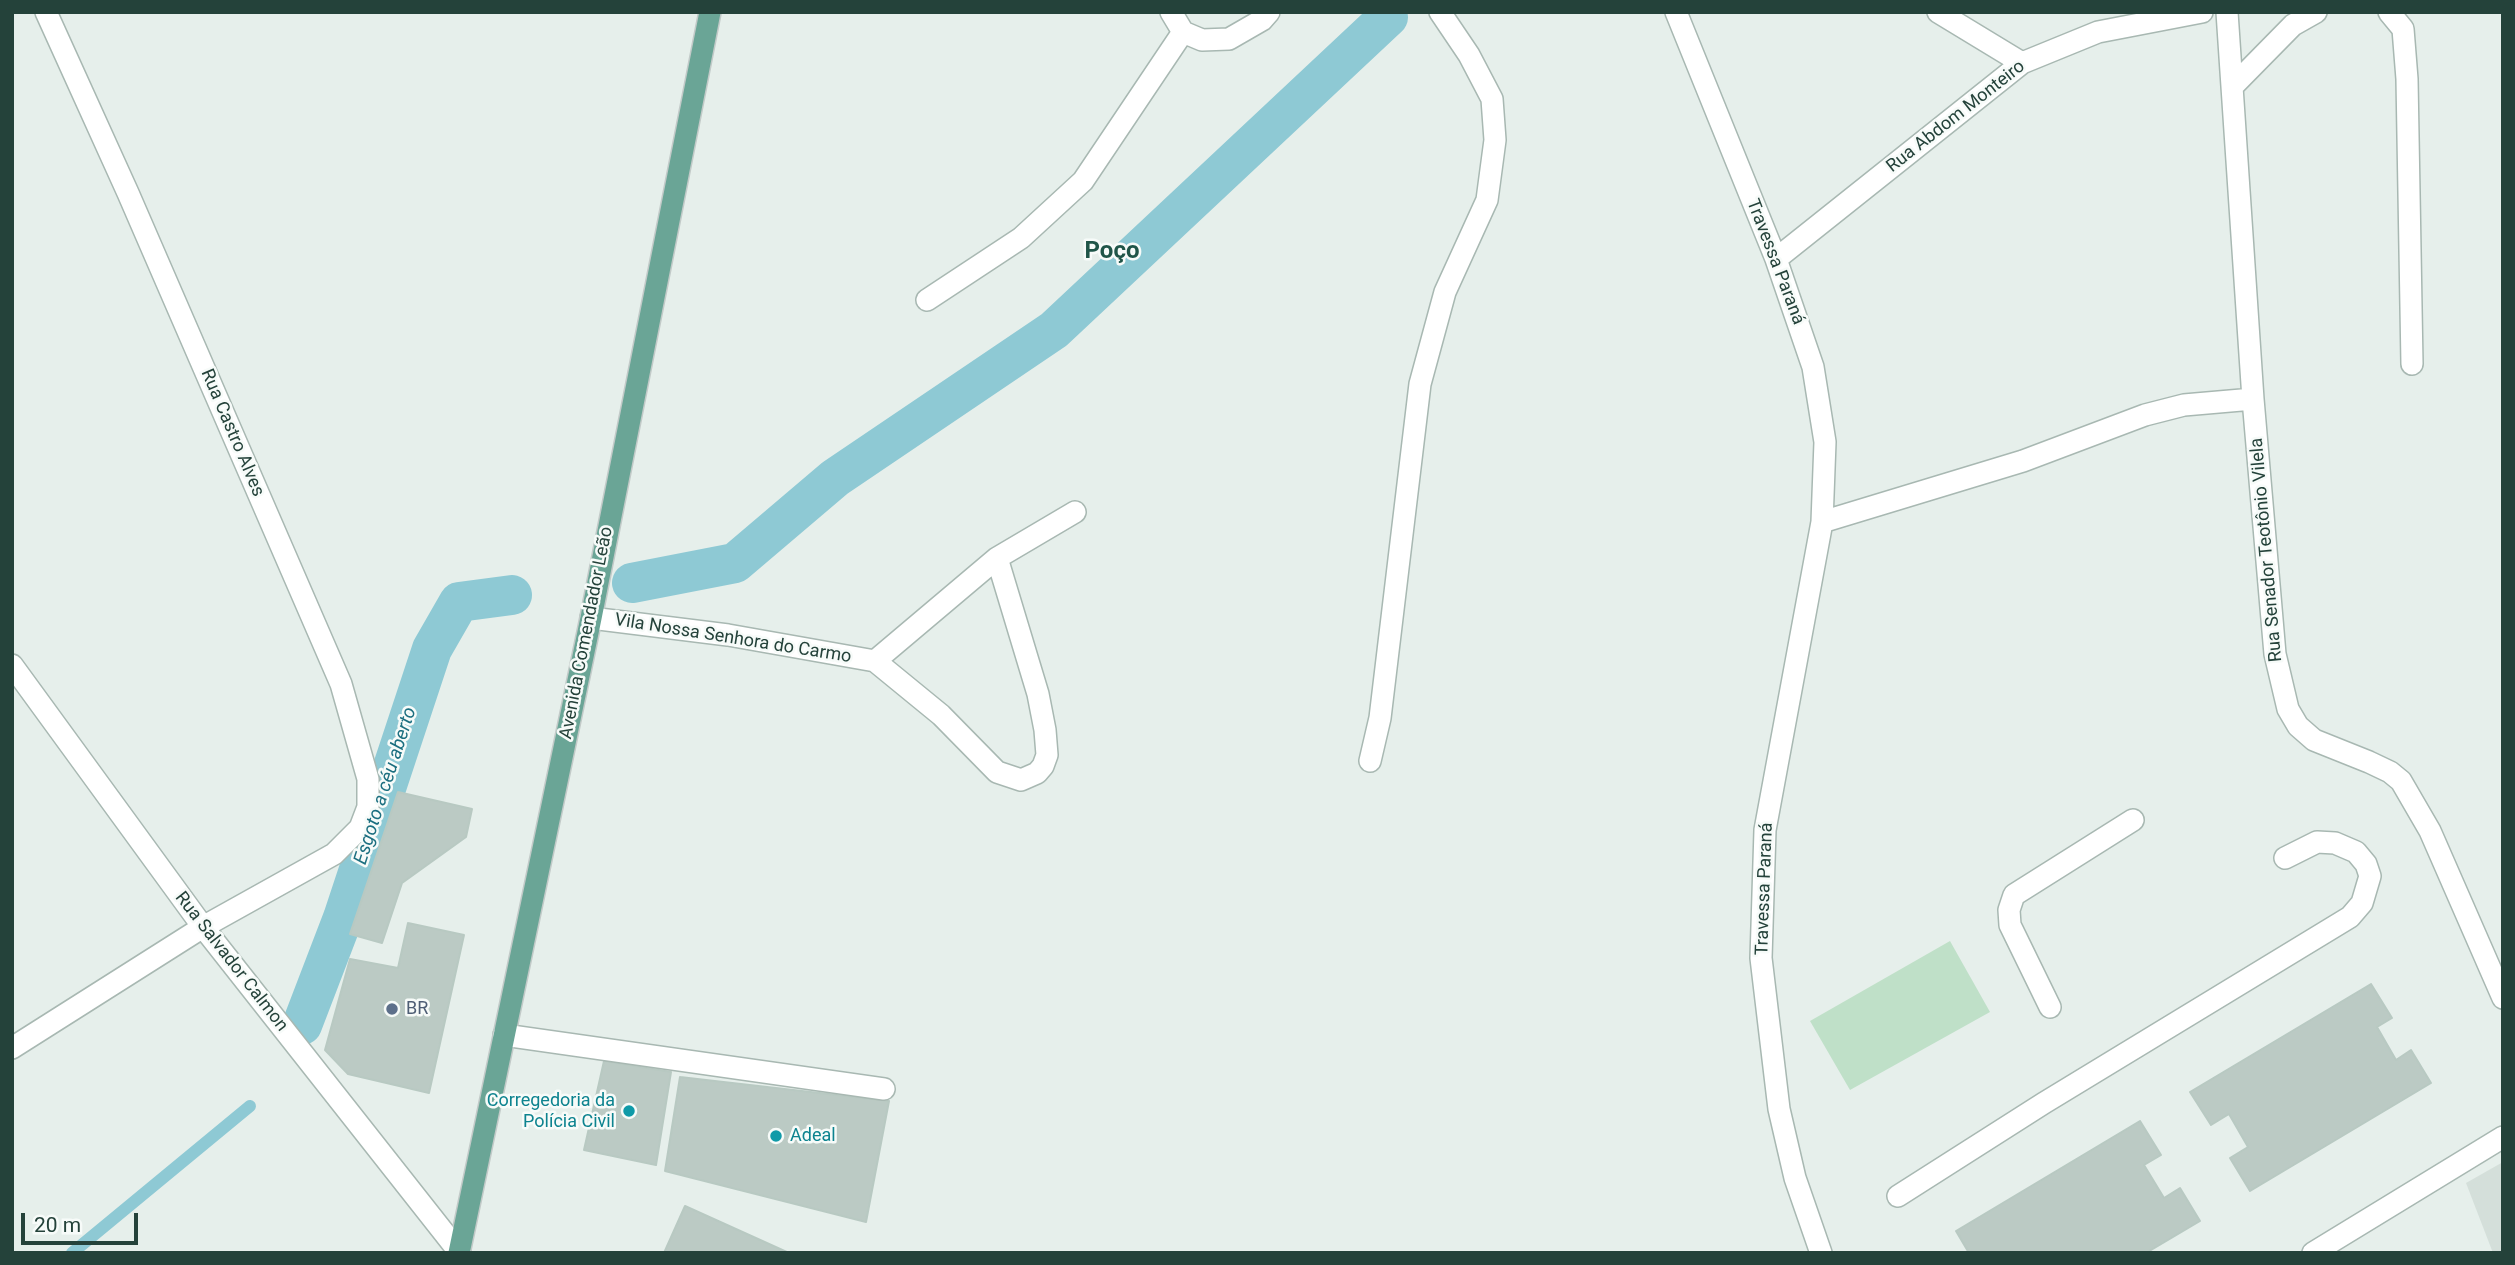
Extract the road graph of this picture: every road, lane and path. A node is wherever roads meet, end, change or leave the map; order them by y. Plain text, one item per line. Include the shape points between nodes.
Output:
1 (46, 12) edge
2 (710, 12) edge
3 (1171, 12) edge
4 (1269, 12) edge
5 (1440, 12) edge
6 (1676, 12) edge
7 (1938, 12) edge
8 (2202, 12) edge
9 (2227, 12) edge
10 (2316, 12) edge
11 (2389, 12) edge
12 (1183, 32) junction
13 (2021, 63) junction
14 (2232, 87) junction
15 (1776, 259) junction
16 (927, 300) dead end
17 (2412, 364) dead end
18 (2253, 399) junction
19 (1075, 512) dead end
20 (1822, 522) junction
21 (997, 558) junction
22 (591, 618) junction
23 (875, 661) junction
24 (12, 665) edge
25 (1370, 761) dead end
26 (2133, 820) dead end
27 (2285, 858) dead end
28 (203, 927) junction
29 (2503, 998) edge
30 (2050, 1007) dead end
31 (504, 1035) junction
32 (12, 1048) edge
33 (884, 1088) dead end
34 (2503, 1137) edge
35 (1898, 1196) dead end
36 (459, 1253) edge
37 (1821, 1253) edge
38 (2313, 1253) edge

1 - 28 street, Rua Castro Alves via 341,684 368,779 368,807 360,828 334,854
2 - 22 main road, Avenida Comendador Leão
3 - 12 street
4 - 12 street via 1229,39 1202,40
5 - 25 street via 1492,99 1495,140 1487,200 1445,292 1420,384 1380,719
6 - 15 street, Travessa Paraná
7 - 13 street
8 - 13 street, Rua Abdom Monteiro via 2098,32
9 - 14 street, Rua Senador Teotônio Vilela
10 - 14 street via 2292,25
11 - 17 street via 2403,29 2407,79
12 - 16 street via 1083,181 1021,238
13 - 15 street, Rua Abdom Monteiro
14 - 18 street, Rua Senador Teotônio Vilela
15 - 20 street, Travessa Paraná via 1813,366 1825,442
18 - 20 street via 2184,405 2145,415 2023,461
18 - 29 street, Rua Senador Teotônio Vilela via 2275,654 2288,709 2314,740 2380,767 2401,781 2430,831
19 - 21 street, Vila Nossa Senhora do Carmo
20 - 37 street, Travessa Paraná via 1765,830 1761,958 1779,1109 1795,1178
21 - 23 street, Vila Nossa Senhora do Carmo
21 - 23 street, Vila Nossa Senhora do Carmo via 1045,730 1047,755 1037,773 1021,780 998,772 941,715
22 - 23 street, Vila Nossa Senhora do Carmo via 728,635
22 - 31 main road, Avenida Comendador Leão
24 - 28 street, Rua Salvador Calmon
26 - 30 street via 2014,895 2010,925
27 - 35 street via 2317,842 2335,843 2356,852 2370,876 2362,903 2350,917
28 - 32 street, Rua Castro Alves
28 - 36 street, Rua Salvador Calmon
31 - 33 street
31 - 36 main road, Avenida Comendador Leão
34 - 38 street

